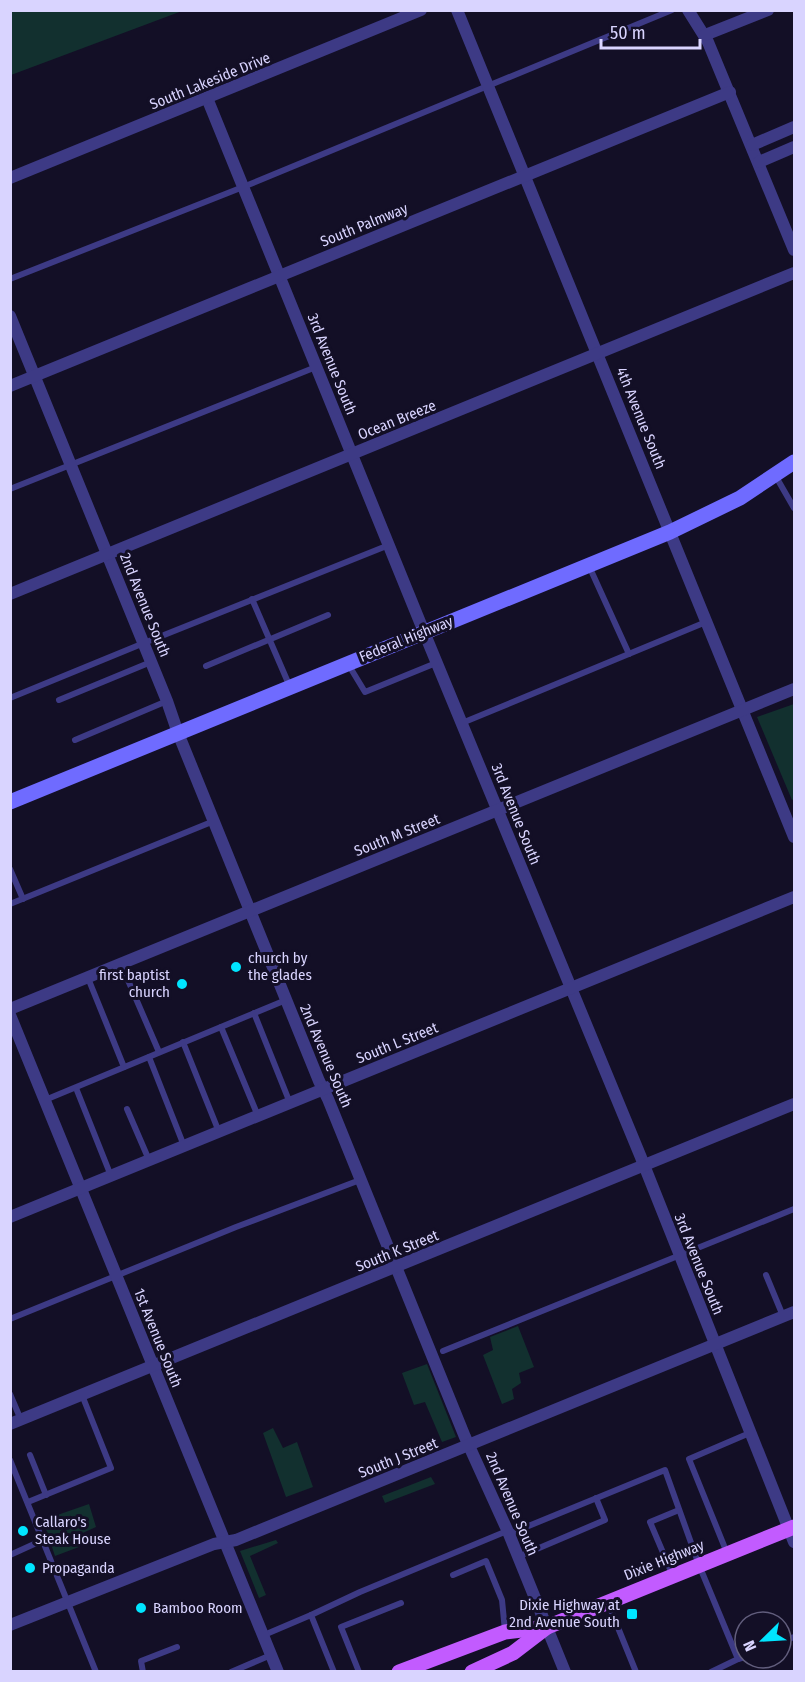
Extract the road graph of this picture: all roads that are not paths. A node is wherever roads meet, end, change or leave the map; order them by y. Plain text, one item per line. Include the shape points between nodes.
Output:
1 (421, 10) edge
2 (457, 10) edge
3 (672, 10) edge
4 (688, 10) edge
5 (768, 10) edge
6 (705, 35) junction
7 (488, 87) junction
8 (730, 92) junction
9 (207, 98) junction
10 (795, 128) edge
11 (752, 145) junction
12 (795, 147) edge
13 (759, 162) junction
14 (525, 176) junction
15 (10, 178) edge
16 (243, 187) junction
17 (795, 249) edge
18 (795, 273) edge
19 (280, 276) junction
20 (10, 279) edge
21 (10, 316) edge
22 (597, 354) junction
23 (317, 366) junction
24 (35, 376) junction
25 (10, 386) edge
26 (352, 454) junction
27 (795, 462) edge
28 (71, 465) junction
29 (775, 475) junction
30 (10, 489) edge
31 (795, 508) edge
32 (670, 532) junction
33 (389, 545) junction
34 (108, 554) junction
35 (589, 565) junction
36 (10, 594) edge
37 (252, 599) junction
38 (328, 615) dead end
39 (707, 622) junction
40 (424, 632) junction
41 (269, 640) junction
42 (144, 642) junction
43 (629, 654) junction
44 (151, 661) junction
45 (437, 663) junction
46 (348, 664) junction
47 (206, 666) dead end
48 (290, 687) junction
49 (795, 689) edge
50 (10, 698) edge
51 (59, 700) dead end
52 (167, 700) junction
53 (743, 710) junction
54 (462, 723) junction
55 (178, 733) junction
56 (75, 740) dead end
57 (10, 802) edge
58 (498, 810) junction
59 (213, 821) junction
60 (795, 837) edge
61 (10, 869) edge
62 (795, 897) edge
63 (23, 899) junction
64 (10, 904) edge
65 (251, 912) junction
66 (122, 964) junction
67 (88, 978) junction
68 (571, 988) junction
69 (286, 1000) junction
70 (10, 1009) edge
71 (254, 1013) junction
72 (10, 1015) edge
73 (221, 1027) junction
74 (183, 1042) junction
75 (159, 1053) junction
76 (149, 1057) junction
77 (124, 1067) junction
78 (76, 1088) junction
79 (324, 1089) junction
80 (45, 1100) junction
81 (290, 1103) junction
82 (795, 1104) edge
83 (127, 1109) dead end
84 (258, 1116) junction
85 (219, 1132) junction
86 (184, 1146) junction
87 (149, 1160) junction
88 (643, 1166) junction
89 (111, 1176) junction
90 (360, 1180) junction
91 (81, 1188) junction
92 (795, 1209) edge
93 (10, 1217) edge
94 (680, 1256) junction
95 (396, 1267) junction
96 (766, 1275) dead end
97 (117, 1276) junction
98 (789, 1314) edge
99 (10, 1319) edge
100 (714, 1345) junction
101 (443, 1351) dead end
102 (154, 1366) junction
103 (10, 1394) edge
104 (82, 1395) junction
105 (16, 1422) edge
106 (752, 1432) junction
107 (470, 1445) junction
108 (30, 1455) dead end
109 (10, 1460) edge
110 (46, 1495) junction
111 (596, 1498) junction
112 (28, 1502) junction
113 (679, 1510) junction
114 (508, 1533) junction
115 (793, 1533) edge
116 (43, 1540) junction
117 (226, 1543) junction
118 (727, 1554) junction
119 (10, 1555) edge
120 (518, 1557) junction
121 (699, 1565) junction
122 (453, 1575) dead end
123 (673, 1576) junction
124 (69, 1601) junction
125 (401, 1603) dead end
126 (608, 1603) junction
127 (311, 1615) junction
128 (10, 1625) edge
129 (547, 1627) junction
130 (505, 1632) junction
131 (264, 1635) junction
132 (733, 1639) edge
133 (177, 1647) dead end
134 (272, 1655) junction
135 (733, 1662) edge
136 (96, 1671) edge
137 (143, 1671) edge
138 (231, 1671) edge
139 (278, 1671) edge
140 (334, 1671) edge
141 (359, 1671) edge
142 (399, 1671) edge
143 (472, 1671) edge
144 (565, 1671) edge
145 (636, 1671) edge
146 (711, 1671) edge

1 - 9 street, South Lakeside Drive
2 - 7 street, 4th Avenue South
3 - 7 lane
4 - 6 street
5 - 6 street
6 - 8 street
7 - 14 street, 4th Avenue South
7 - 16 lane
8 - 11 street
8 - 14 street, South Palmway
9 - 15 street, South Lakeside Drive
9 - 16 street, 3rd Avenue South
10 - 11 street
11 - 13 street
12 - 13 street
13 - 17 street
14 - 19 street, South Palmway
14 - 22 street, 4th Avenue South
16 - 19 street, 3rd Avenue South
16 - 20 lane
18 - 22 street, Ocean Breeze
19 - 23 street, 3rd Avenue South
19 - 24 street, South Palmway
21 - 24 street, 2nd Avenue South
22 - 26 street, Ocean Breeze
22 - 32 street, 4th Avenue South
23 - 26 street, 3rd Avenue South
23 - 28 lane
24 - 25 street, South Palmway
24 - 28 street, 2nd Avenue South
26 - 33 street, 3rd Avenue South
26 - 34 street, Ocean Breeze
27 - 29 main road, Federal Highway
28 - 30 lane
28 - 34 street, 2nd Avenue South
29 - 31 lane
29 - 32 main road, Federal Highway via 740,498
32 - 35 main road, Federal Highway
32 - 39 street, 4th Avenue South
33 - 37 lane
33 - 40 street, 3rd Avenue South
34 - 36 street, Ocean Breeze
34 - 42 street, 2nd Avenue South
35 - 40 main road, Federal Highway
35 - 43 lane
37 - 41 lane
37 - 42 lane
38 - 41 lane
39 - 43 lane
39 - 53 street, 4th Avenue South
40 - 45 street, 3rd Avenue South
40 - 46 main road, Federal Highway
41 - 47 lane
41 - 48 lane
42 - 44 street, 2nd Avenue South
42 - 50 lane
43 - 54 lane
44 - 51 lane
44 - 52 street, 2nd Avenue South
45 - 46 lane via 365,692
45 - 54 street, 3rd Avenue South
46 - 48 main road, Federal Highway
48 - 55 main road, Federal Highway
49 - 53 street, South M Street
52 - 55 street, 2nd Avenue South
52 - 56 lane
53 - 58 street, South M Street
53 - 60 street, 4th Avenue South
54 - 58 street, 3rd Avenue South
55 - 57 main road, Federal Highway
55 - 59 street, 2nd Avenue South
58 - 65 street, South M Street
58 - 68 street, 3rd Avenue South
59 - 63 lane
59 - 65 street, 2nd Avenue South
61 - 63 lane
62 - 68 street, South L Street
63 - 64 lane
65 - 66 street, South M Street
65 - 69 street, 2nd Avenue South
66 - 67 street, South M Street
66 - 75 lane
67 - 70 street, South M Street
67 - 77 lane
68 - 79 street, South L Street
68 - 88 street, 3rd Avenue South
69 - 71 lane
69 - 79 street, 2nd Avenue South
71 - 73 lane
71 - 81 lane
72 - 80 street, 1st Avenue South
73 - 74 lane
73 - 84 lane
74 - 75 lane
74 - 85 lane
75 - 76 lane
76 - 77 lane
76 - 86 lane
77 - 78 lane
78 - 80 lane
78 - 89 lane
79 - 81 street, South L Street
79 - 90 street, 2nd Avenue South
80 - 91 street, 1st Avenue South
81 - 84 street, South L Street
82 - 88 street, South K Street
83 - 87 lane
84 - 85 street, South L Street
85 - 86 street, South L Street
86 - 87 street, South L Street
87 - 89 street, South L Street
88 - 94 street, 3rd Avenue South
88 - 95 street, South K Street
89 - 91 street, South L Street
90 - 95 street, 2nd Avenue South
90 - 97 lane
91 - 93 street, South L Street
91 - 97 street, 1st Avenue South
92 - 94 lane
94 - 100 street, 3rd Avenue South
94 - 101 lane
95 - 102 street, South K Street
95 - 107 street, 2nd Avenue South
96 - 98 lane
97 - 99 lane
97 - 102 street, 1st Avenue South
98 - 100 street, South J Street
100 - 106 street, 3rd Avenue South
100 - 107 street, South J Street
102 - 104 street, South K Street
102 - 117 street, 1st Avenue South
103 - 105 lane
104 - 105 street, South K Street
104 - 110 lane via 111,1468
106 - 115 street, 3rd Avenue South
106 - 118 lane via 689,1459
107 - 114 street, 2nd Avenue South
107 - 117 street, South J Street
108 - 110 lane
109 - 112 lane
110 - 112 lane
111 - 113 lane via 665,1470
111 - 114 lane
111 - 120 lane via 605,1520
112 - 116 lane
113 - 121 lane
113 - 123 lane via 650,1522
114 - 120 street, 2nd Avenue South
114 - 127 lane
115 - 118 main road, Dixie Highway
116 - 119 lane
116 - 124 lane
117 - 124 street, South J Street via 214,1544
117 - 131 street, 1st Avenue South
118 - 121 main road, Dixie Highway
120 - 129 street, 2nd Avenue South
121 - 123 main road, Dixie Highway
121 - 132 lane
122 - 130 lane via 486,1561 502,1600
123 - 126 main road, Dixie Highway
124 - 128 street, South J Street
124 - 136 lane
125 - 141 lane via 341,1627
126 - 129 main road, Dixie Highway
126 - 145 lane
127 - 131 lane
127 - 140 lane
129 - 130 main road, Dixie Highway
129 - 143 main road, Dixie Highway via 513,1653
129 - 144 street, 2nd Avenue South
130 - 142 main road, Dixie Highway
131 - 134 street, 1st Avenue South
133 - 137 lane via 141,1661
134 - 138 lane
134 - 139 street, 1st Avenue South
135 - 146 lane

